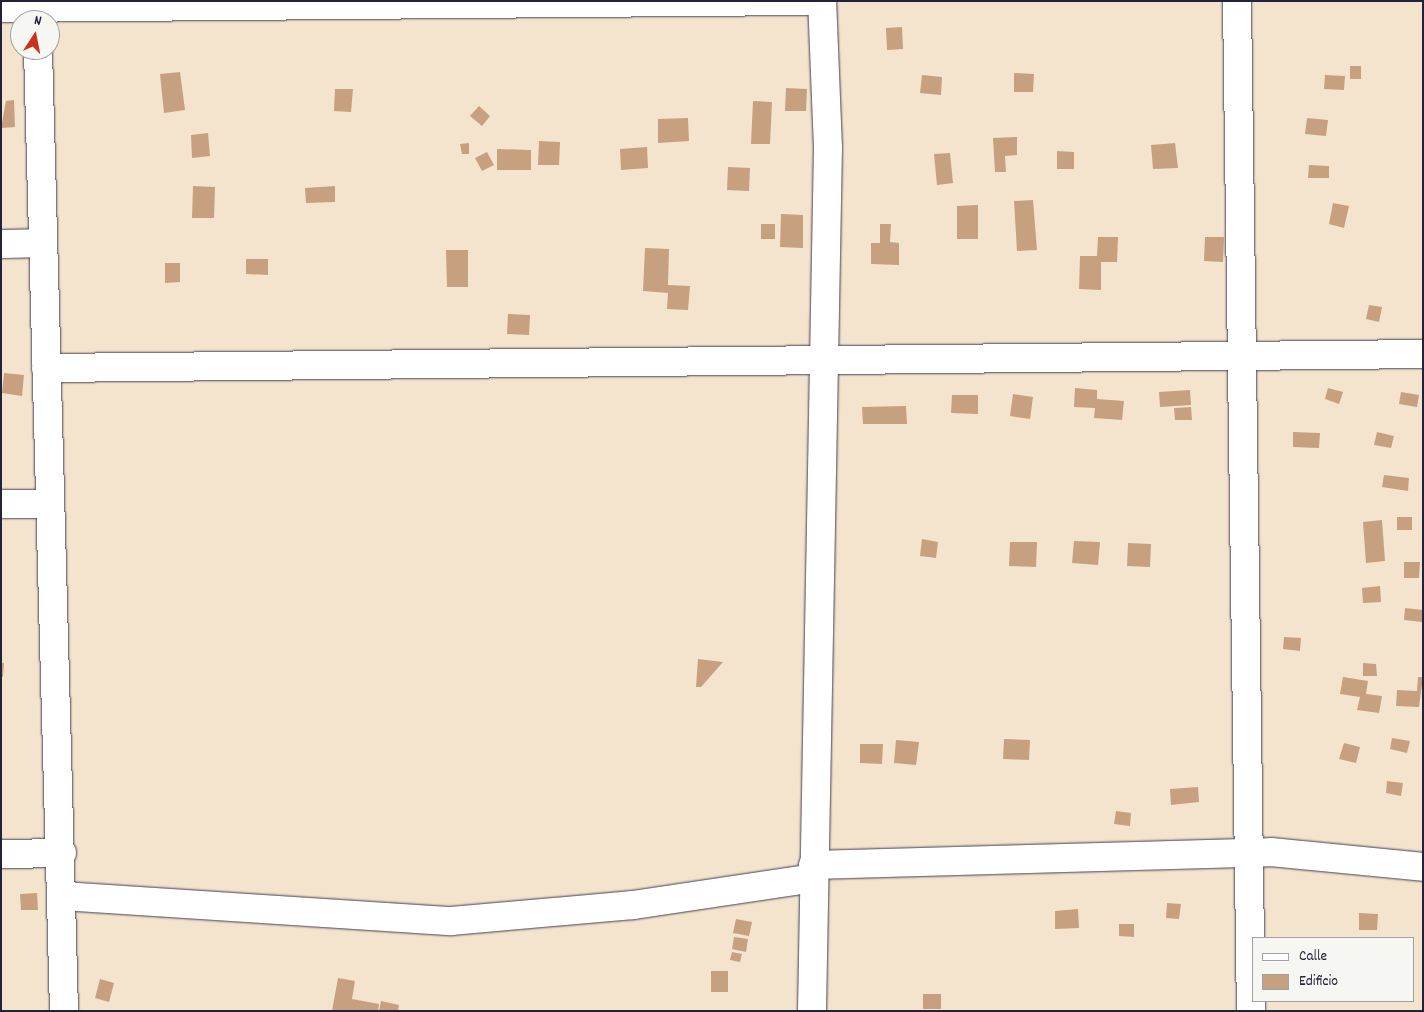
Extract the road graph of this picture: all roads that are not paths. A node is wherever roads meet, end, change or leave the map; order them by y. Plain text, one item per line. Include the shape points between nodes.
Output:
1 (810, 1) edge
2 (822, 1) edge
3 (1237, 1) edge
4 (579, 3) edge
5 (366, 4) edge
6 (1, 8) edge
7 (47, 9) edge
8 (38, 60) edge
9 (42, 243) junction
10 (1, 244) edge
11 (1422, 354) edge
12 (1242, 355) junction
13 (824, 360) junction
14 (46, 368) junction
15 (1, 504) edge
16 (50, 504) junction
17 (62, 853) junction
18 (1248, 853) junction
19 (1, 854) edge
20 (1423, 867) edge
21 (813, 872) junction
22 (62, 896) junction
23 (64, 1011) edge
24 (812, 1011) edge
25 (1251, 1011) edge

1 - 4 street
2 - 13 street via 828,148
3 - 12 street
4 - 5 street
5 - 7 street
6 - 7 street
8 - 9 street
9 - 10 street
9 - 14 street
11 - 12 street
12 - 13 street
12 - 18 street
13 - 14 street
13 - 21 street
14 - 16 street
15 - 16 street
16 - 17 street
17 - 19 street
17 - 22 street
18 - 20 street
18 - 21 street
18 - 25 street
21 - 22 street via 633,905 451,921
21 - 24 street
22 - 23 street

